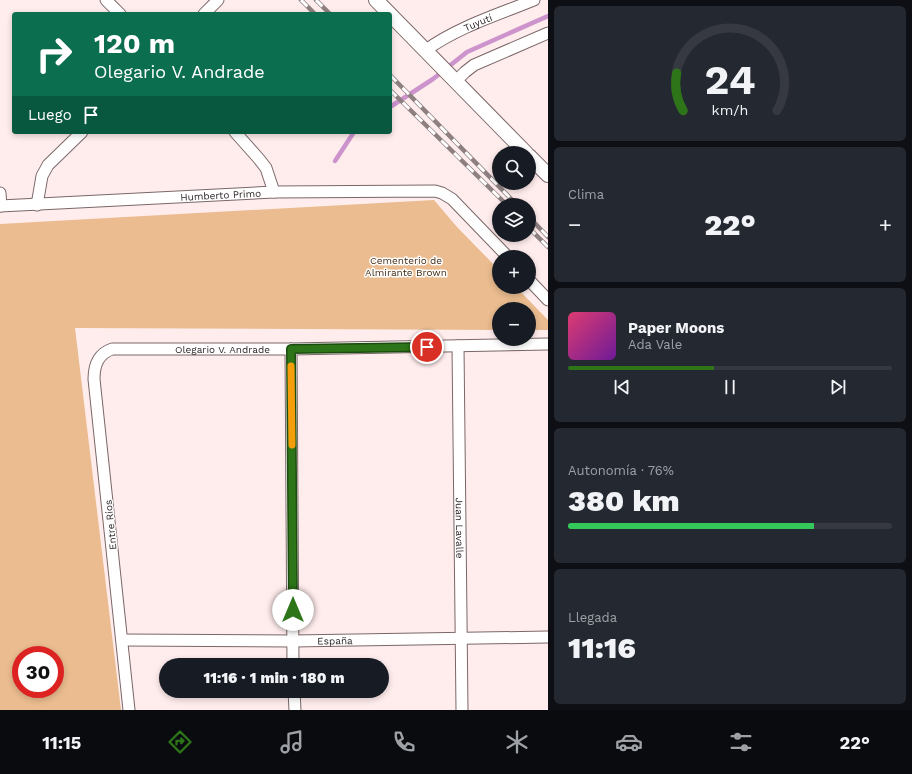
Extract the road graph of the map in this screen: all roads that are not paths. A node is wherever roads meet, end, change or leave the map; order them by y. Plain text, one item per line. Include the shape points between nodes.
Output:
1 (106, 0) edge
2 (218, 0) edge
3 (376, 0) edge
4 (534, 0) edge
5 (118, 12) edge
6 (206, 12) edge
7 (388, 12) edge
8 (392, 16) edge
9 (548, 33) edge
10 (430, 55) junction
11 (454, 78) junction
12 (80, 134) edge
13 (237, 134) edge
14 (519, 146) edge
15 (536, 163) edge
16 (548, 175) edge
17 (274, 192) junction
18 (0, 193) edge
19 (37, 204) junction
20 (1, 206) edge
21 (501, 250) edge
22 (536, 287) edge
23 (548, 300) edge
24 (548, 344) edge
25 (458, 346) junction
26 (112, 349) joint
27 (291, 349) junction
28 (548, 637) edge
29 (461, 638) junction
30 (122, 640) junction
31 (293, 641) junction
32 (294, 658) edge
33 (294, 698) edge
34 (129, 710) edge
35 (294, 710) edge
36 (462, 710) edge

1 - 5 street
2 - 6 street
3 - 7 street
4 - 10 street, Tuyutí via 441,39
8 - 10 street
9 - 11 street via 474,65
10 - 11 street
11 - 14 street
12 - 19 street via 48,165 42,176
13 - 17 street via 266,168
15 - 16 street
17 - 19 street, Humberto Primo
17 - 21 street, Humberto Primo via 442,193 452,199
18 - 20 street
19 - 20 street, Humberto Primo
22 - 23 street
24 - 25 street, Olegario V. Andrade
25 - 27 street, Olegario V. Andrade
25 - 29 street, Juan Lavalle
26 - 27 street, Olegario V. Andrade
26 - 30 street, Entre Ríos via 100,356 94,370 94,379
27 - 31 street
28 - 29 street, España
29 - 31 street, España
29 - 36 street, Juan Lavalle
30 - 31 street, España
30 - 34 street, Entre Ríos
31 - 32 street
33 - 35 street

